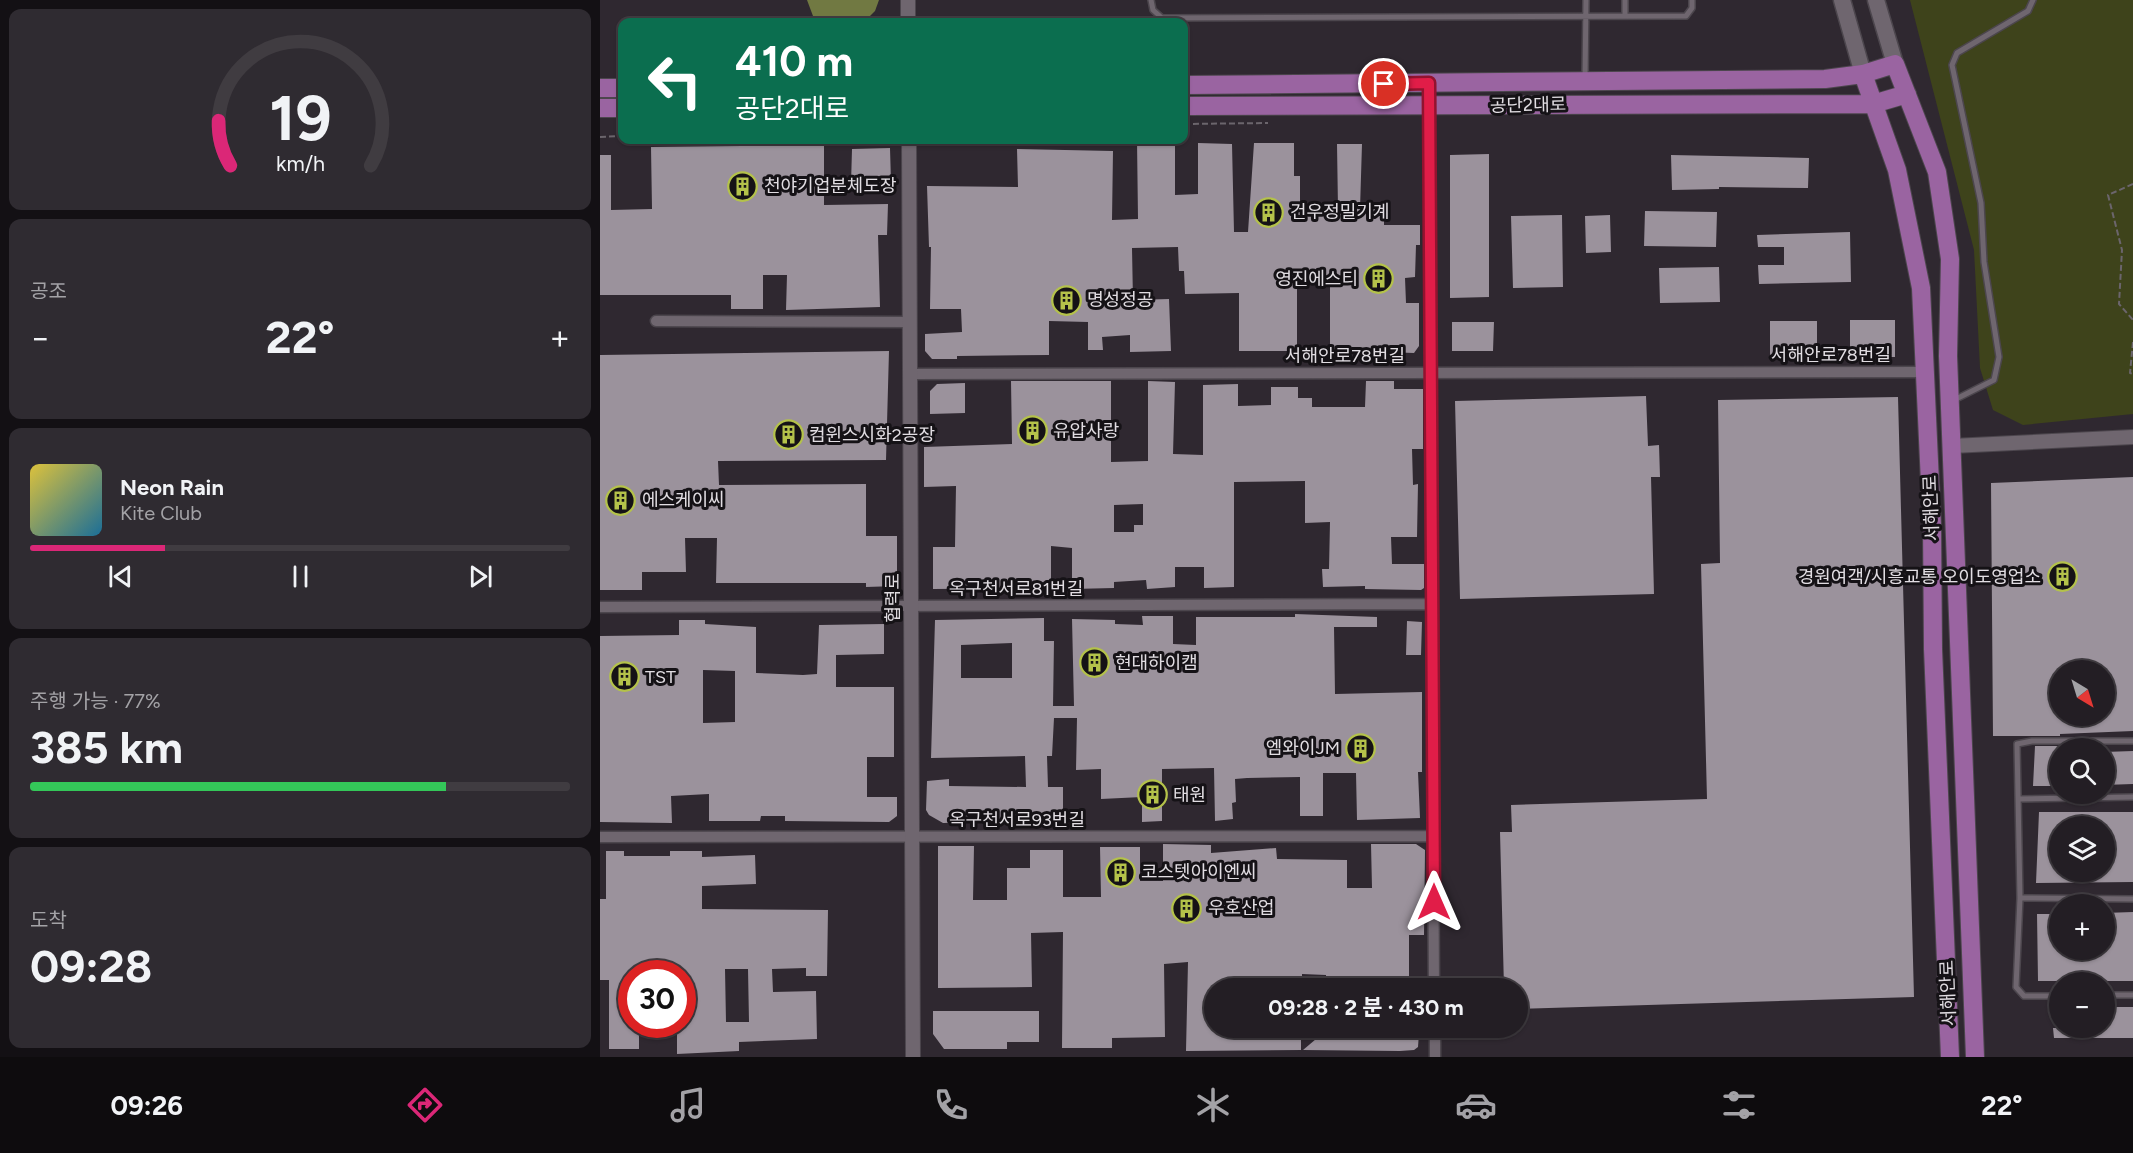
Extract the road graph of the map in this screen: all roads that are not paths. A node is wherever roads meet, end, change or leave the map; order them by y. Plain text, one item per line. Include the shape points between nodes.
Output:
1 (908, 0) edge
2 (1151, 0) edge
3 (1586, 0) edge
4 (1625, 0) edge
5 (1692, 0) edge
6 (1842, 0) edge
7 (1876, 0) edge
8 (2033, 0) edge
9 (1586, 16) junction
10 (1625, 16) junction
11 (908, 18) edge
12 (1895, 64) junction
13 (1863, 74) junction
14 (1585, 82) junction
15 (1429, 83) junction
16 (1188, 85) edge
17 (600, 88) edge
18 (618, 88) edge
19 (1907, 94) junction
20 (1872, 104) junction
21 (1188, 106) edge
22 (1429, 106) junction
23 (600, 108) edge
24 (618, 108) edge
25 (909, 144) edge
26 (657, 321) dead end
27 (910, 322) junction
28 (1431, 372) junction
29 (1925, 372) junction
30 (910, 374) junction
31 (1950, 402) junction
32 (2133, 437) edge
33 (1952, 446) junction
34 (1432, 604) junction
35 (911, 606) junction
36 (600, 607) edge
37 (2133, 741) edge
38 (2133, 797) edge
39 (2018, 799) junction
40 (1434, 836) junction
41 (600, 837) edge
42 (912, 837) junction
43 (2020, 898) junction
44 (2133, 899) edge
45 (1434, 978) edge
46 (2133, 994) edge
47 (2115, 995) edge
48 (2049, 996) edge
49 (1435, 1038) edge
50 (913, 1057) edge
51 (1435, 1057) edge
52 (1950, 1057) edge
53 (1975, 1057) edge

1 - 11 street
2 - 9 lane via 1153,10 1162,18
3 - 9 lane
4 - 10 lane
5 - 10 lane via 1686,16
6 - 13 main road, 서해안로
7 - 12 main road, 서해안로
8 - 31 lane via 2028,11 1957,52 1952,65 1981,203 1984,262 1999,357 1994,380
9 - 10 lane
9 - 14 lane
12 - 13 main road
12 - 19 main road, 서해안로
13 - 14 main road, 공단2대로 via 1826,79
13 - 20 main road, 서해안로
14 - 15 main road, 공단2대로
15 - 16 main road, 공단2대로
15 - 22 main road
17 - 18 main road
19 - 20 main road, 공단2대로
19 - 31 main road, 서해안로 via 1936,172 1950,259
20 - 22 main road, 공단2대로
20 - 29 main road, 서해안로 via 1897,170 1909,222 1921,288
21 - 22 main road, 공단2대로
22 - 28 street
23 - 24 main road
25 - 27 street, 협력로
26 - 27 street
27 - 30 street, 협력로
28 - 29 street, 서해안로78번길
28 - 30 street, 서해안로78번길
28 - 34 street
29 - 52 main road, 서해안로
30 - 35 street, 협력로
31 - 33 main road, 서해안로
32 - 33 street
33 - 53 main road, 서해안로
34 - 35 street, 옥구천서로81번길
34 - 40 street
35 - 36 street, 옥구천서로81번길
35 - 42 street, 협력로
37 - 39 lane via 2017,744
38 - 39 lane
39 - 43 lane
40 - 42 street, 옥구천서로93번길
40 - 45 street
41 - 42 street, 옥구천서로93번길
42 - 50 street, 협력로
43 - 44 lane
43 - 48 lane via 2016,987 2024,996
46 - 47 lane
49 - 51 street

